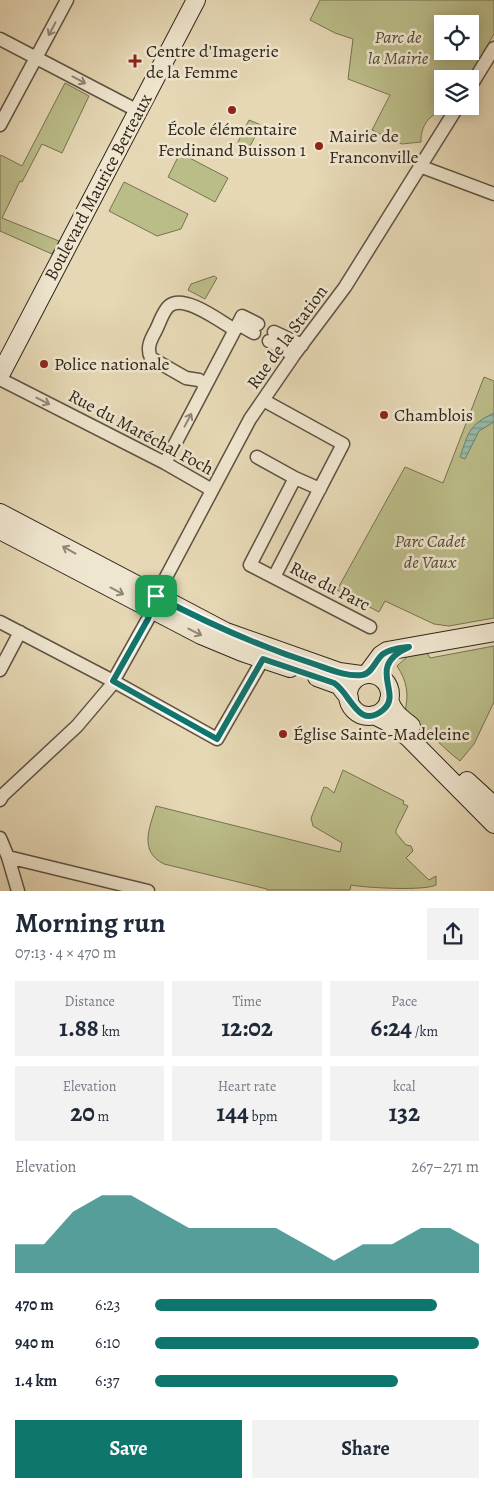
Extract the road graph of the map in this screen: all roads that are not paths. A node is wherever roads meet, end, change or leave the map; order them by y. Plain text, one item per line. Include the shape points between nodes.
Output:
1 (67, 0) edge
2 (196, 0) edge
3 (0, 39) edge
4 (494, 48) edge
5 (36, 57) junction
6 (479, 72) edge
7 (138, 111) junction
8 (453, 115) edge
9 (0, 125) edge
10 (422, 167) junction
11 (494, 194) edge
12 (236, 327) junction
13 (256, 328) dead end
14 (272, 336) dead end
15 (298, 350) junction
16 (6, 351) edge
17 (0, 375) edge
18 (0, 379) edge
19 (206, 385) junction
20 (263, 400) junction
21 (257, 457) dead end
22 (165, 463) junction
23 (295, 478) junction
24 (320, 489) junction
25 (212, 490) junction
26 (0, 513) edge
27 (0, 530) edge
28 (274, 577) junction
29 (154, 603) junction
30 (0, 622) edge
31 (370, 627) dead end
32 (20, 632) junction
33 (494, 632) edge
34 (409, 647) junction
35 (263, 659) junction
36 (0, 670) edge
37 (364, 675) junction
38 (113, 681) junction
39 (386, 683) junction
40 (349, 698) junction
41 (389, 700) junction
42 (374, 715) junction
43 (1, 795) edge
44 (494, 806) edge
45 (494, 824) edge
46 (0, 838) edge
47 (8, 858) junction
48 (18, 890) edge
49 (148, 890) edge

1 -> 5 street
2 - 7 main road, Boulevard Maurice Berteaux
3 - 5 street
4 - 6 street
5 -> 7 street
5 - 9 street
7 - 16 main road, Boulevard Maurice Berteaux
8 - 10 street, Rue de la Station
10 - 11 street
10 - 15 street, Rue de la Station via 345,287
12 - 13 street
12 - 19 street
12 - 19 street via 182,302 168,307 148,352 152,358 186,378
14 - 15 street
15 - 20 street, Rue de la Station
16 - 17 main road, Boulevard Maurice Berteaux
18 -> 22 street, Rue du Maréchal Foch
22 -> 19 street
20 - 24 street, Rue du Parc via 343,444
20 - 25 street, Rue de la Station
21 - 23 street
22 - 25 street, Rue du Maréchal Foch
23 - 24 street
23 - 28 street, Rue du Parc via 250,565
24 - 28 street, Rue du Parc
25 - 29 street, Rue de la Station
29 -> 26 main road
27 -> 29 main road via 132,598
28 - 31 street, Rue du Parc
29 -> 35 main road via 200,636
29 - 37 main road via 339,672
29 - 38 street, Rue de la Station
30 - 32 street
32 - 36 street
32 - 38 street
33 - 34 main road
34 - 37 main road via 387,651
34 - 39 main road via 394,655
35 - 38 street via 217,739
35 - 40 main road via 334,683
37 - 39 main road via 378,676
37 - 40 main road via 351,684
38 - 43 street, Rue de la Station via 77,726
39 - 41 main road
40 - 42 main road via 359,712
41 - 42 main road via 383,710
41 - 44 main road via 398,716
42 - 45 main road via 409,738
46 - 47 street
47 - 48 street
47 - 49 street

